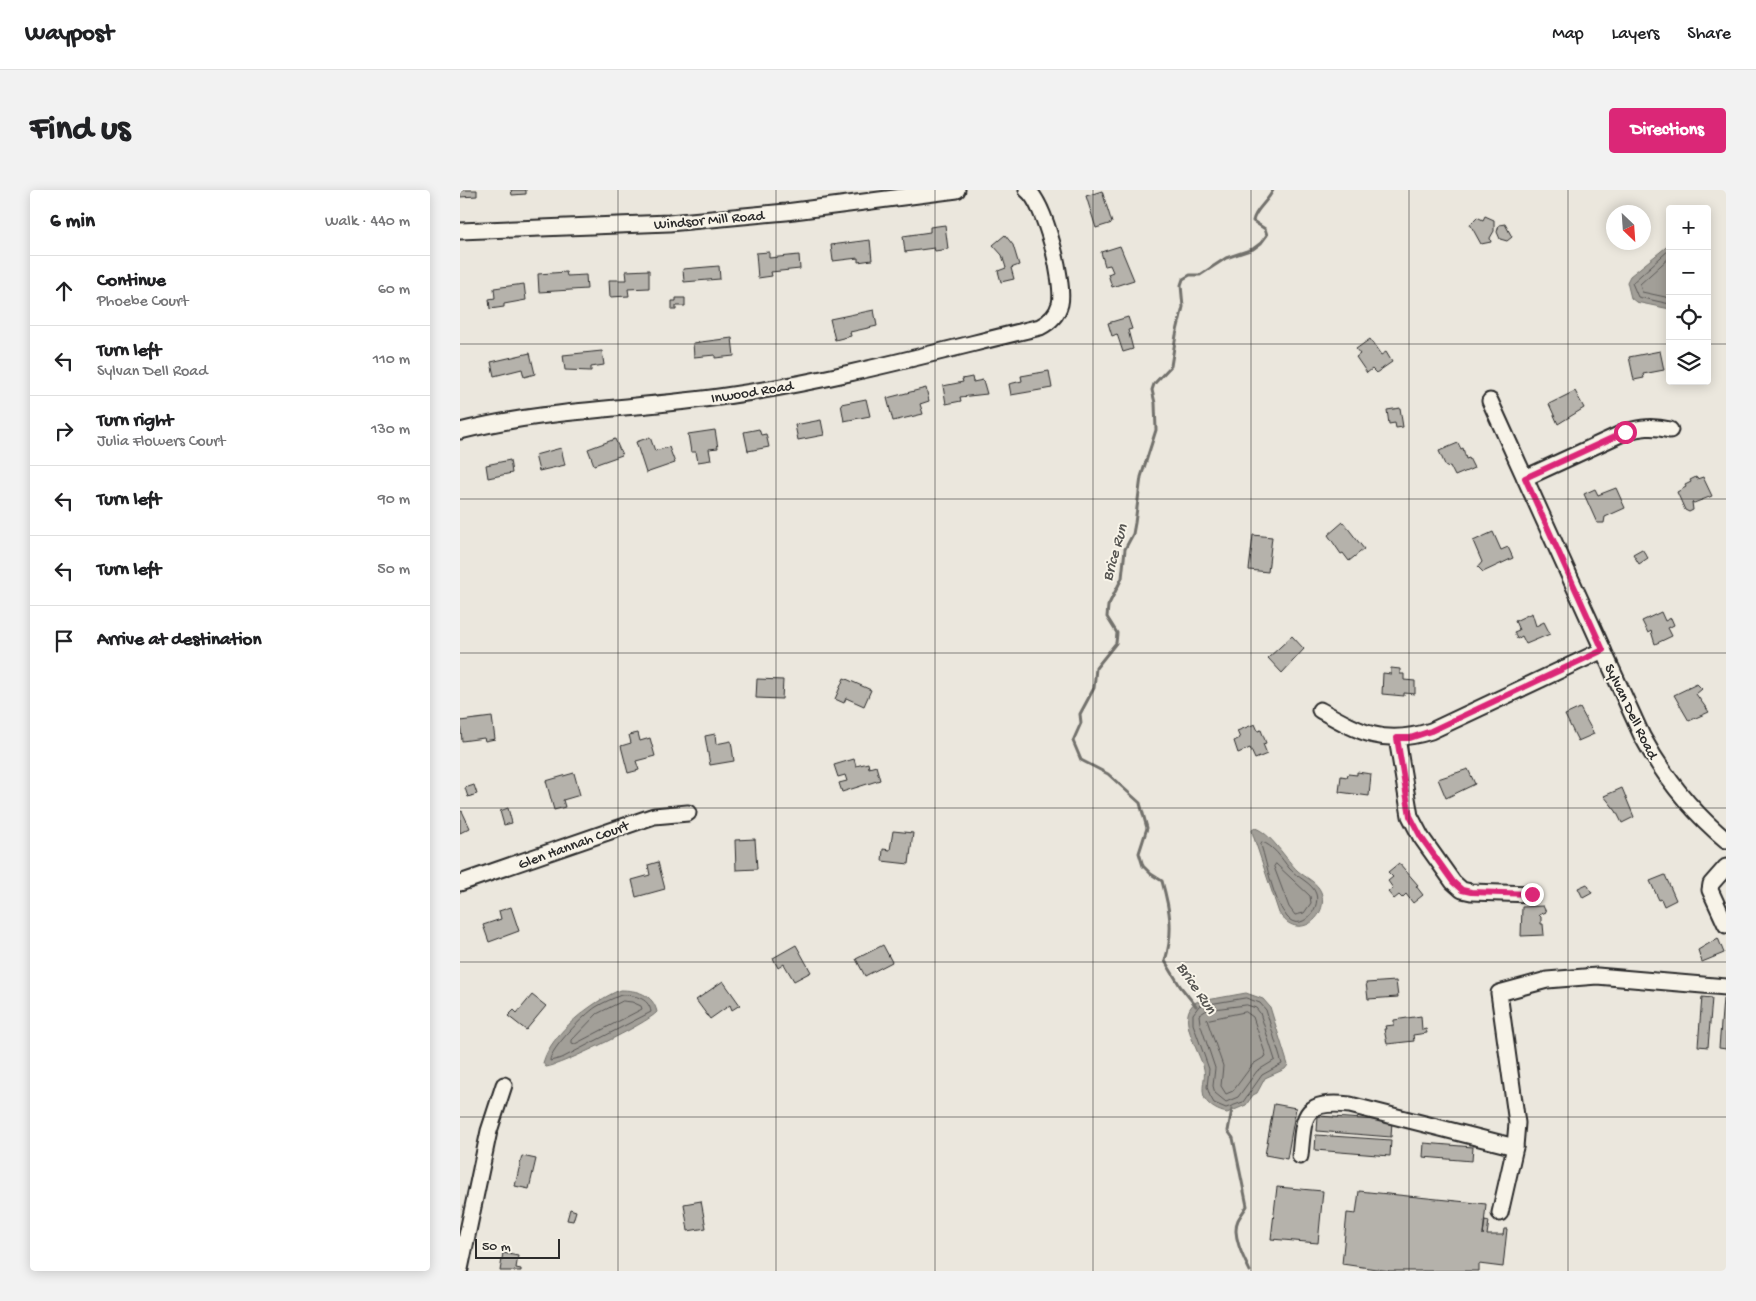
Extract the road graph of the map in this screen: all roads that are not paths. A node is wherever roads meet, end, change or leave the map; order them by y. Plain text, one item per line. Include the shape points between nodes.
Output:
1 (956, 190) edge
2 (1027, 190) edge
3 (460, 231) edge
4 (1490, 400) dead end
5 (1670, 430) dead end
6 (460, 431) edge
7 (1525, 478) junction
8 (1603, 650) junction
9 (1320, 710) dead end
10 (1397, 738) junction
11 (688, 813) dead end
12 (1726, 840) edge
13 (1726, 866) edge
14 (460, 883) edge
15 (1532, 894) dead end
16 (1726, 925) edge
17 (1726, 987) edge
18 (504, 1085) dead end
19 (1515, 1148) junction
20 (1300, 1156) dead end
21 (1500, 1213) dead end
22 (460, 1269) edge

1 - 3 street, Windsor Mill Road via 669,223
2 - 6 street, Inwood Road via 1038,205 1044,222 1059,273 1061,292 1056,314 1049,323 1040,327 765,390 565,412
4 - 7 street, Sylvan Dell Road
5 - 7 street via 1649,427 1625,432
7 - 8 street, Sylvan Dell Road
8 - 10 street via 1431,731 1410,738
8 - 12 street, Sylvan Dell Road via 1642,736 1669,781 1692,809
9 - 10 street via 1354,730 1372,736
10 - 15 street via 1410,816 1453,882 1462,890 1471,892
11 - 14 street, Glen Hannah Court via 654,816
13 - 16 street via 1710,890
17 - 19 street via 1597,976 1546,980 1499,993 1517,1123
18 - 22 street via 489,1131
19 - 20 street via 1359,1108 1328,1104 1314,1107 1304,1120
19 - 21 street

